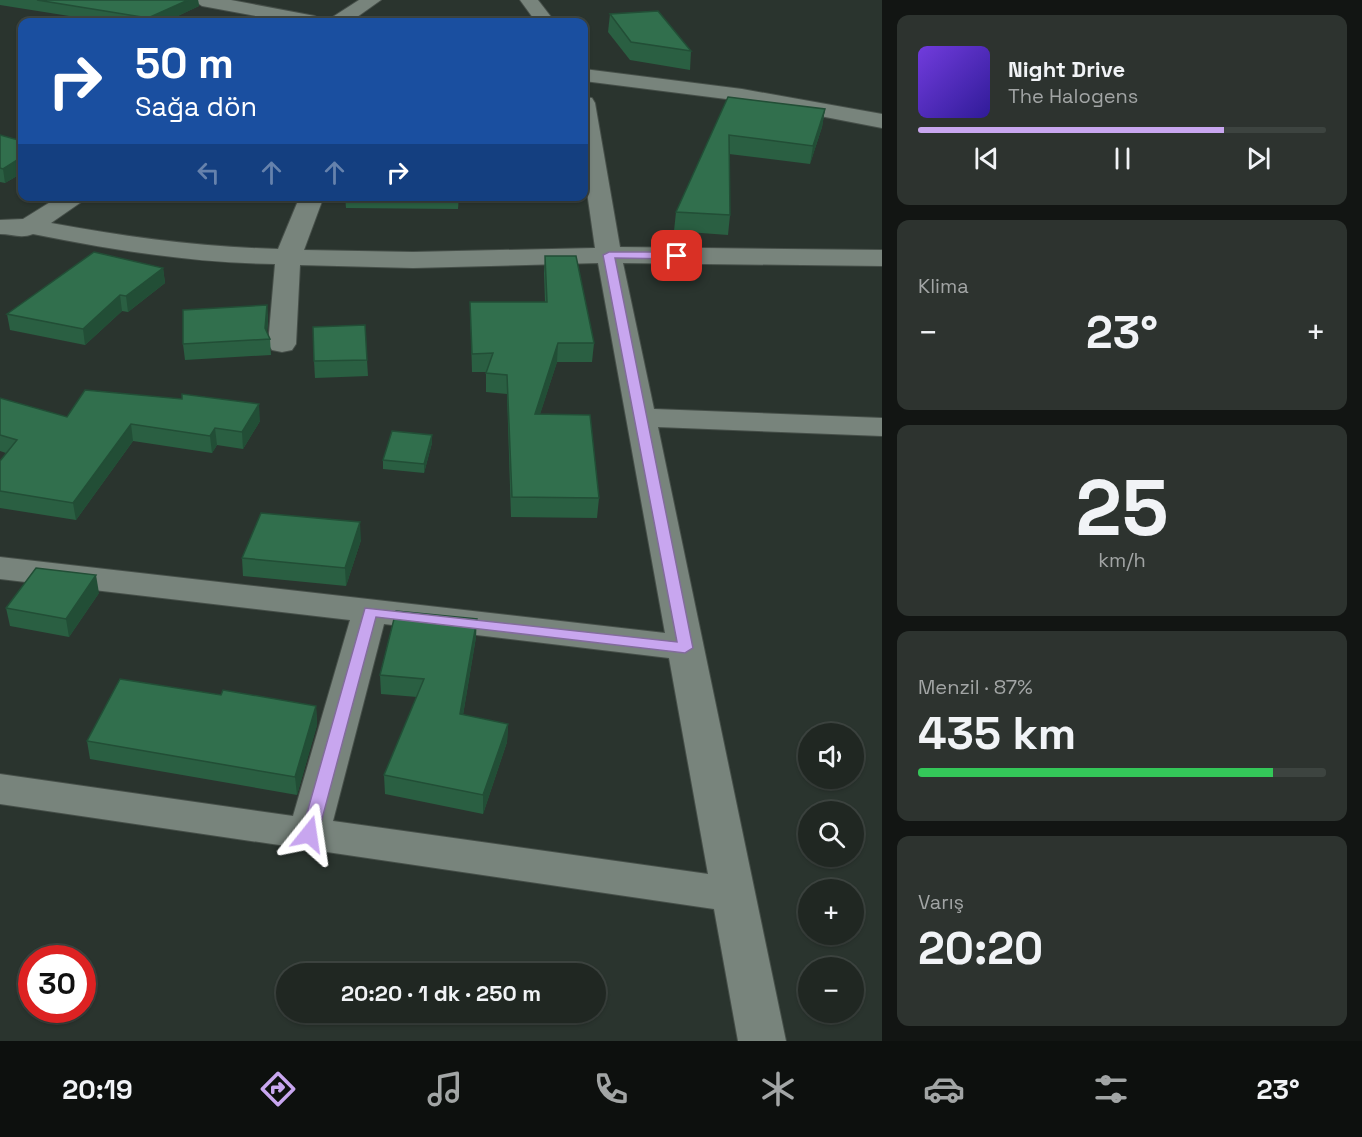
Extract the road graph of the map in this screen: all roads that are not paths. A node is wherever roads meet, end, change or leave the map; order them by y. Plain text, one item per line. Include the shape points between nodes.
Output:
1 (202, 0) edge
2 (359, 0) edge
3 (372, 0) edge
4 (530, 0) edge
5 (294, 18) edge
6 (341, 18) edge
7 (343, 18) edge
8 (542, 18) edge
9 (588, 76) edge
10 (882, 121) edge
11 (588, 127) edge
12 (70, 201) edge
13 (310, 201) edge
14 (29, 226) junction
15 (0, 228) edge
16 (0, 244) edge
17 (609, 255) junction
18 (288, 257) junction
19 (882, 258) edge
20 (282, 344) dead end
21 (640, 417) junction
22 (882, 427) edge
23 (0, 568) edge
24 (370, 611) junction
25 (685, 648) junction
26 (0, 789) edge
27 (309, 834) junction
28 (734, 895) junction
29 (762, 1041) edge

1 - 5 street
2 - 6 street
3 - 7 street
4 - 8 street
9 - 10 street via 742,95
11 - 17 street
12 - 14 street
13 - 18 street
14 - 15 street
14 - 16 street
14 - 18 street via 119,242
17 - 18 street via 412,260
17 - 19 street
17 - 21 street
18 - 20 street
21 - 22 street
21 - 25 street
23 - 24 street
24 - 25 street
24 - 27 street
25 - 28 street
26 - 27 street
27 - 28 street
28 - 29 street

